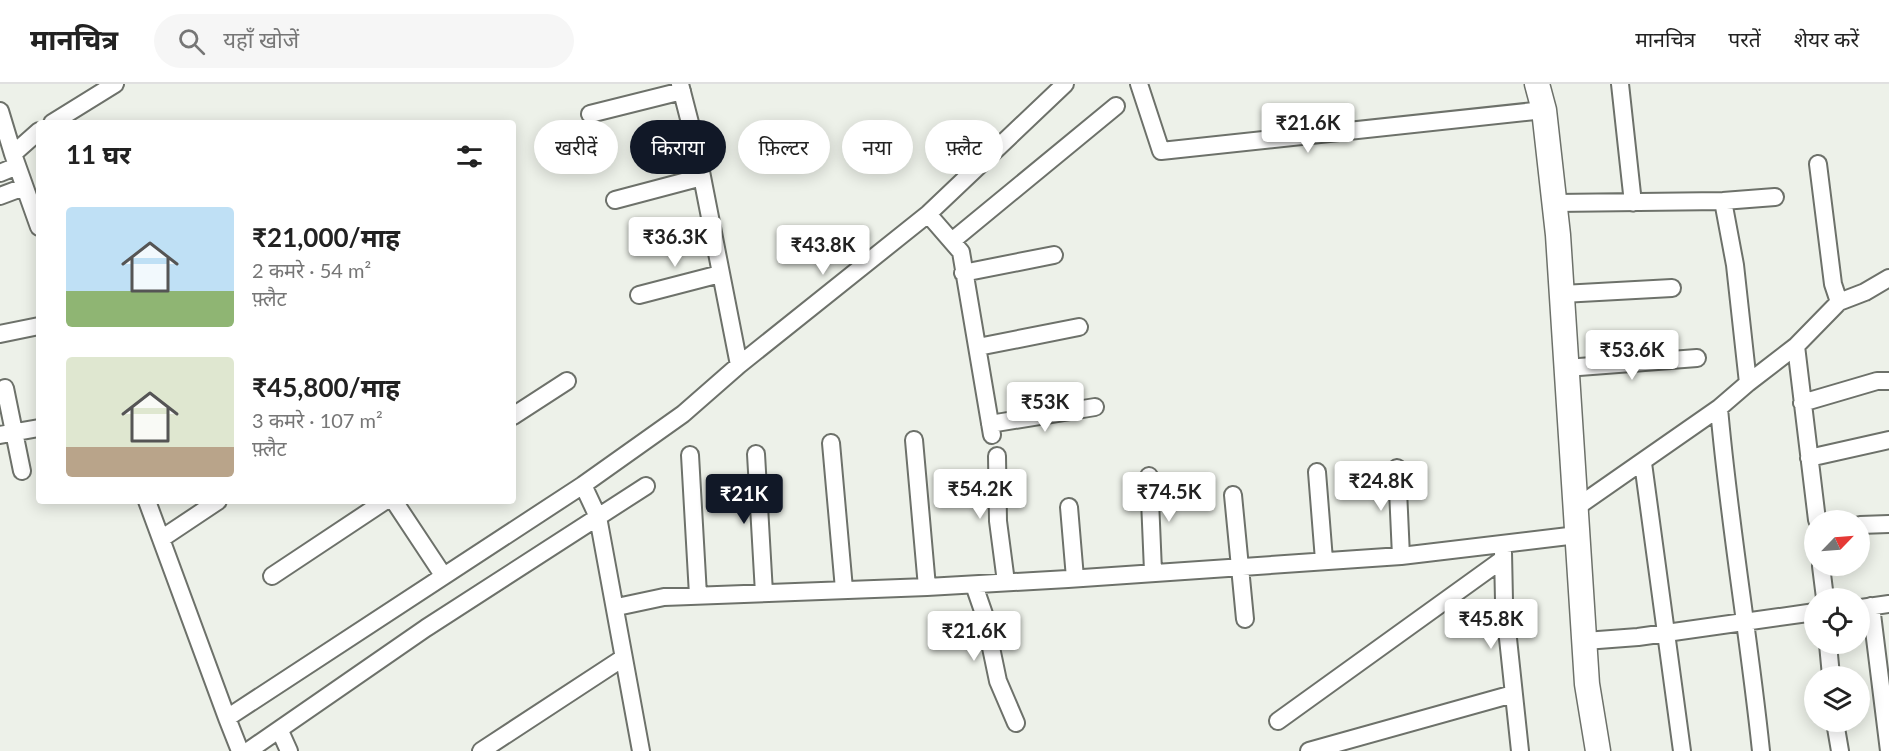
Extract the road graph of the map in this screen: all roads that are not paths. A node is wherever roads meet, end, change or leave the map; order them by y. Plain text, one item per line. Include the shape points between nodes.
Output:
1 (115, 84) edge
2 (1065, 84) edge
3 (1139, 84) edge
4 (1538, 84) edge
5 (1620, 84) edge
6 (681, 87) edge
7 (1116, 106) dead end
8 (1544, 110) junction
9 (590, 114) dead end
10 (1, 118) edge
11 (57, 120) edge
12 (36, 135) edge
13 (15, 160) junction
14 (1818, 164) dead end
15 (0, 173) edge
16 (702, 177) junction
17 (24, 187) junction
18 (0, 196) edge
19 (1775, 197) dead end
20 (615, 200) dead end
21 (1723, 201) junction
22 (1633, 203) junction
23 (1555, 204) junction
24 (928, 214) junction
25 (36, 219) edge
26 (952, 242) junction
27 (1054, 255) dead end
28 (963, 273) junction
29 (720, 274) junction
30 (1889, 278) edge
31 (1672, 288) dead end
32 (1562, 294) junction
33 (639, 295) dead end
34 (1839, 302) junction
35 (36, 327) edge
36 (1079, 327) dead end
37 (0, 334) edge
38 (1796, 346) junction
39 (978, 347) junction
40 (1697, 358) dead end
41 (739, 365) junction
42 (1566, 368) junction
43 (1885, 377) edge
44 (567, 381) dead end
45 (1748, 383) junction
46 (5, 388) dead end
47 (1802, 404) junction
48 (1095, 407) dead end
49 (1719, 408) junction
50 (516, 414) edge
51 (36, 429) edge
52 (7, 434) edge
53 (914, 440) dead end
54 (1889, 440) edge
55 (831, 443) dead end
56 (756, 454) dead end
57 (690, 455) dead end
58 (998, 456) dead end
59 (1809, 458) junction
60 (1643, 463) junction
61 (1397, 468) dead end
62 (22, 471) dead end
63 (1317, 472) dead end
64 (1149, 476) dead end
65 (583, 485) junction
66 (646, 486) dead end
67 (1233, 495) dead end
68 (148, 504) edge
69 (214, 504) edge
70 (380, 504) edge
71 (396, 504) edge
72 (1069, 507) dead end
73 (1574, 509) junction
74 (1816, 510) edge
75 (598, 517) junction
76 (1889, 524) edge
77 (1870, 525) edge
78 (1577, 535) junction
79 (162, 539) junction
80 (1503, 552) junction
81 (1401, 556) junction
82 (1324, 560) junction
83 (1240, 565) junction
84 (1153, 571) junction
85 (442, 575) junction
86 (272, 576) dead end
87 (1076, 578) junction
88 (1006, 582) junction
89 (974, 585) junction
90 (927, 587) junction
91 (844, 589) junction
92 (764, 593) junction
93 (698, 595) junction
94 (1889, 604) edge
95 (1870, 606) edge
96 (617, 607) junction
97 (1804, 613) edge
98 (1245, 619) dead end
99 (1745, 621) junction
100 (1870, 632) edge
101 (1666, 633) junction
102 (1584, 641) junction
103 (623, 658) junction
104 (1513, 694) junction
105 (227, 718) junction
106 (1278, 721) dead end
107 (1016, 723) dead end
108 (280, 731) junction
109 (1837, 732) edge
110 (240, 751) edge
111 (248, 751) edge
112 (289, 751) edge
113 (481, 751) edge
114 (641, 751) edge
115 (1309, 751) edge
116 (1520, 751) edge
117 (1598, 751) edge
118 (1682, 751) edge
119 (1761, 751) edge
120 (1840, 751) edge
121 (1889, 751) edge

1 - 11 street
2 - 24 street
3 - 8 street via 1161,151
4 - 8 street
5 - 22 street
6 - 9 street
6 - 16 street
7 - 26 street
8 - 23 street
10 - 13 street
12 - 13 street
13 - 15 street
13 - 17 street
14 - 34 street via 1833,284
16 - 20 street
16 - 29 street
17 - 18 street
17 - 25 street
19 - 21 street
21 - 22 street
21 - 45 street via 1736,265
22 - 23 street
23 - 32 street
24 - 26 street
24 - 41 street
26 - 28 street via 961,252
27 - 28 street
28 - 39 street
29 - 33 street
29 - 41 street
30 - 34 street
31 - 32 street
32 - 42 street
34 - 38 street
35 - 37 street
36 - 39 street
38 - 45 street
38 - 47 street
39 - 48 street via 992,430
40 - 42 street
41 - 65 street via 683,414
42 - 73 street
43 - 47 street
44 - 50 street
45 - 49 street
46 - 52 street
47 - 59 street
49 - 60 street
49 - 99 street via 1727,499
51 - 52 street
52 - 62 street
53 - 90 street
54 - 59 street
55 - 91 street
56 - 92 street
57 - 93 street
58 - 88 street via 997,505
59 - 74 street
60 - 73 street
60 - 101 street
61 - 81 street
63 - 82 street
64 - 84 street
65 - 75 street
65 - 85 street
66 - 75 street
67 - 83 street
68 - 79 street
69 - 79 street
70 - 86 street
71 - 85 street
72 - 87 street
73 - 78 street
75 - 96 street
75 - 108 street via 426,628
76 - 77 street
78 - 80 street
78 - 102 street
79 - 105 street
80 - 81 street
80 - 104 street
80 - 106 street
81 - 82 street
82 - 83 street
83 - 84 street
83 - 98 street
84 - 87 street
85 - 105 street
87 - 88 street
88 - 89 street
89 - 90 street
89 - 107 street via 998,681
90 - 91 street
91 - 92 street
92 - 93 street
93 - 96 street via 664,597
94 - 95 street
96 - 103 street
97 - 99 street
99 - 101 street
99 - 119 street
100 - 121 street
101 - 102 street
101 - 118 street
102 - 117 street
103 - 113 street
103 - 114 street
104 - 115 street
104 - 116 street
105 - 110 street
108 - 111 street
108 - 112 street
109 - 120 street

